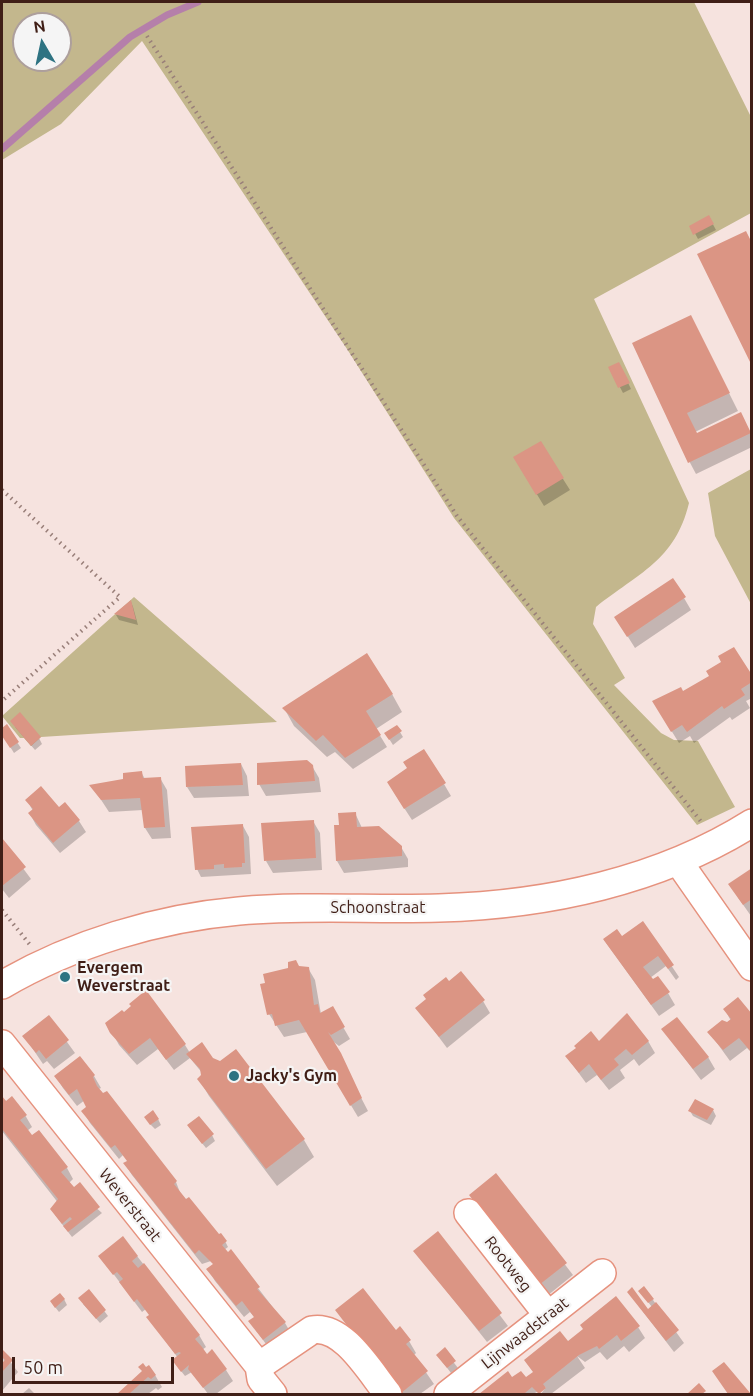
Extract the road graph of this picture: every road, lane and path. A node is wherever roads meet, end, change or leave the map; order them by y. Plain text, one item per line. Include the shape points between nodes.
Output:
1 (147, 36) dead end
2 (2, 490) edge
3 (2, 701) edge
4 (752, 823) edge
5 (715, 845) junction
6 (678, 861) junction
7 (2, 910) edge
8 (44, 963) junction
9 (752, 967) edge
10 (2, 985) edge
11 (2, 1044) edge
12 (468, 1213) dead end
13 (602, 1273) dead end
14 (547, 1314) junction
15 (259, 1366) junction
16 (273, 1395) edge
17 (388, 1395) edge
18 (448, 1395) edge

1 - 5 path via 457,516 704,826
2 - 3 path via 120,597
4 - 5 street, Schoonstraat
5 - 6 street, Schoonstraat
6 - 8 street, Schoonstraat via 573,892 487,905 275,909 198,916 122,935
6 - 9 street
7 - 8 path
8 - 10 street, Schoonstraat
11 - 15 street, Weverstraat
12 - 14 street, Rootweg
13 - 14 street, Lijnwaadstraat
14 - 18 street, Lijnwaadstraat
15 - 16 street, Weverstraat via 261,1379
15 - 17 street via 312,1330 322,1328 341,1336

